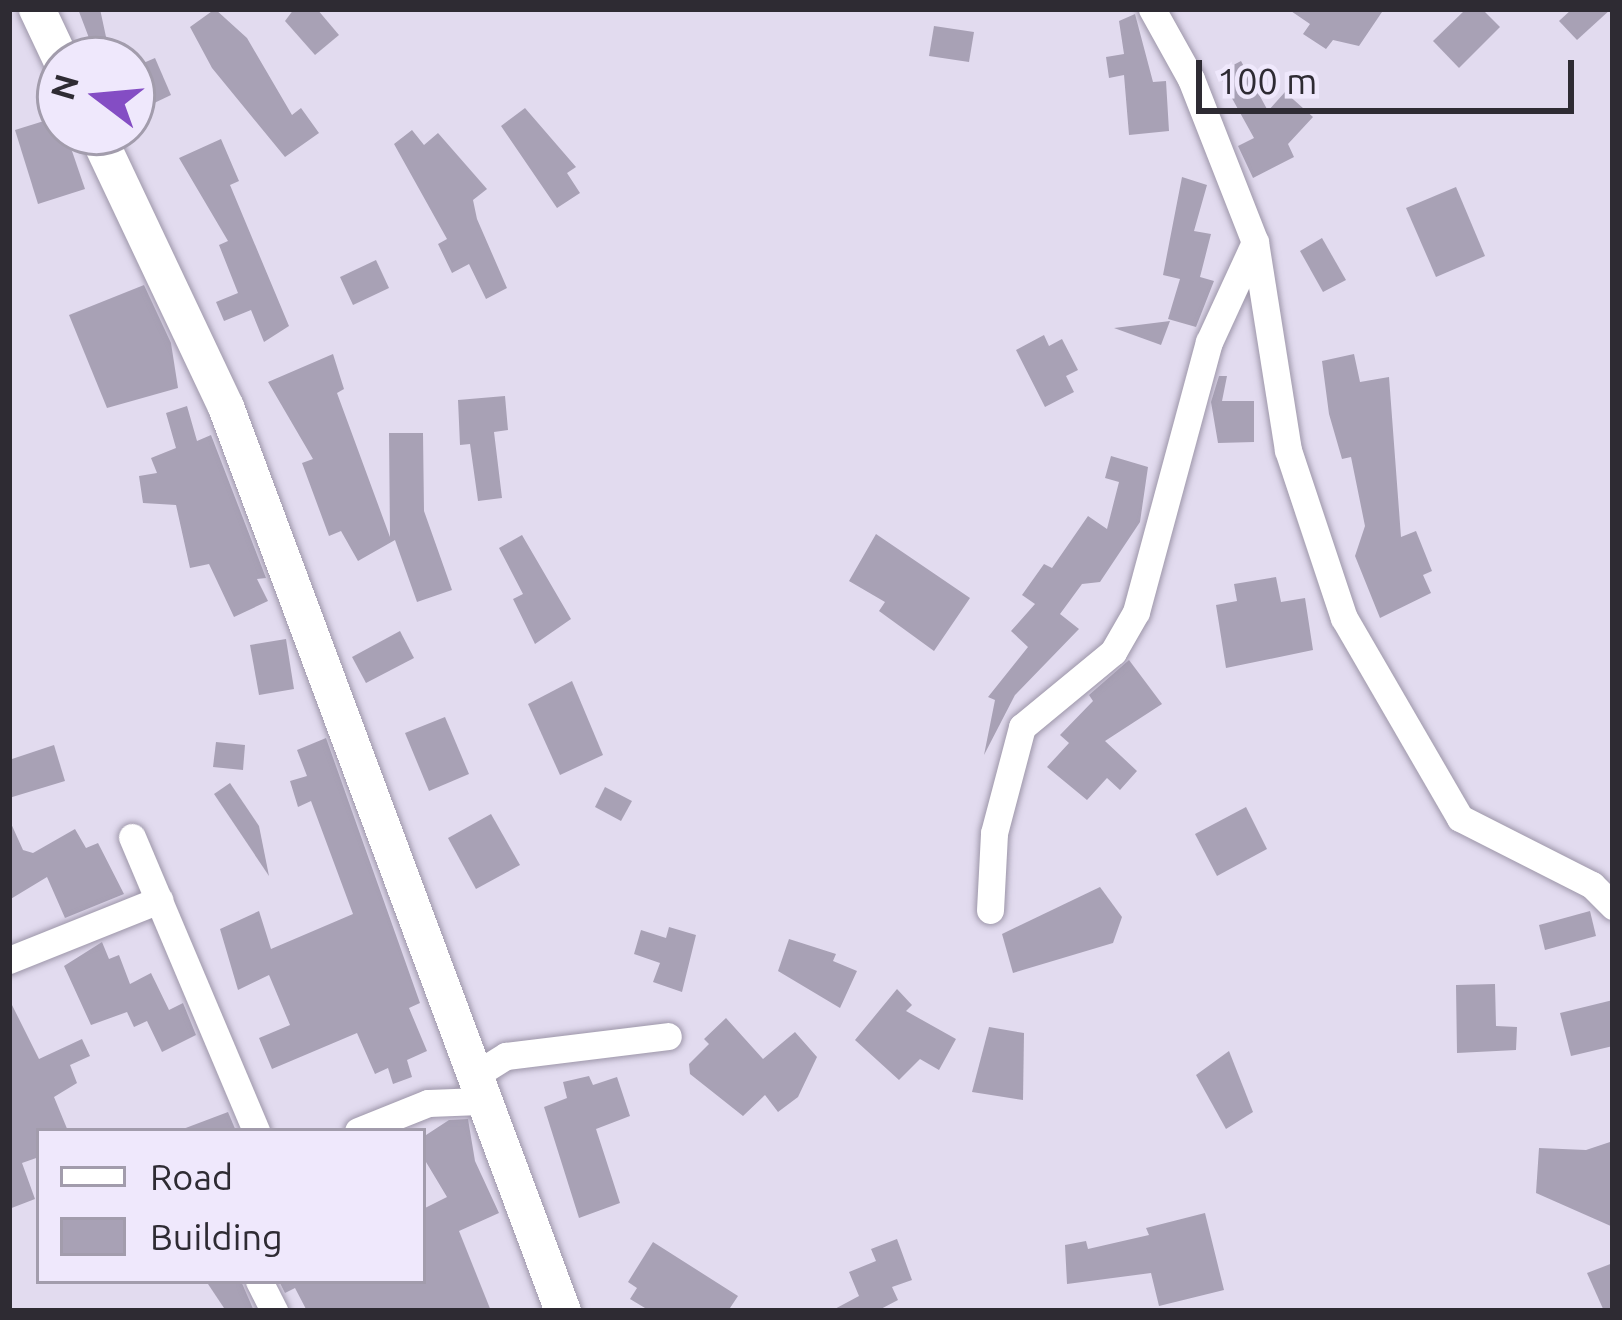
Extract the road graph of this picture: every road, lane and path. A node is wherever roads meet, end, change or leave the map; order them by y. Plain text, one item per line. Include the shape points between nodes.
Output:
1 (37, 9) edge
2 (1152, 9) edge
3 (50, 36) edge
4 (106, 156) edge
5 (1255, 242) junction
6 (133, 837) dead end
7 (159, 900) junction
8 (1613, 906) edge
9 (990, 910) dead end
10 (9, 960) edge
11 (668, 1036) dead end
12 (476, 1089) junction
13 (255, 1128) edge
14 (365, 1128) edge
15 (260, 1284) edge
16 (274, 1311) edge
17 (563, 1311) edge

1 - 3 street
2 - 5 street via 1191,79
4 - 12 street via 226,407
5 - 8 street via 1288,450 1344,618 1460,818 1592,885
5 - 9 street via 1209,342 1136,612 1113,652 1022,727 994,833
6 - 7 street
7 - 10 street
7 - 13 street
11 - 12 street via 506,1056
12 - 14 street
12 - 17 street
15 - 16 street

